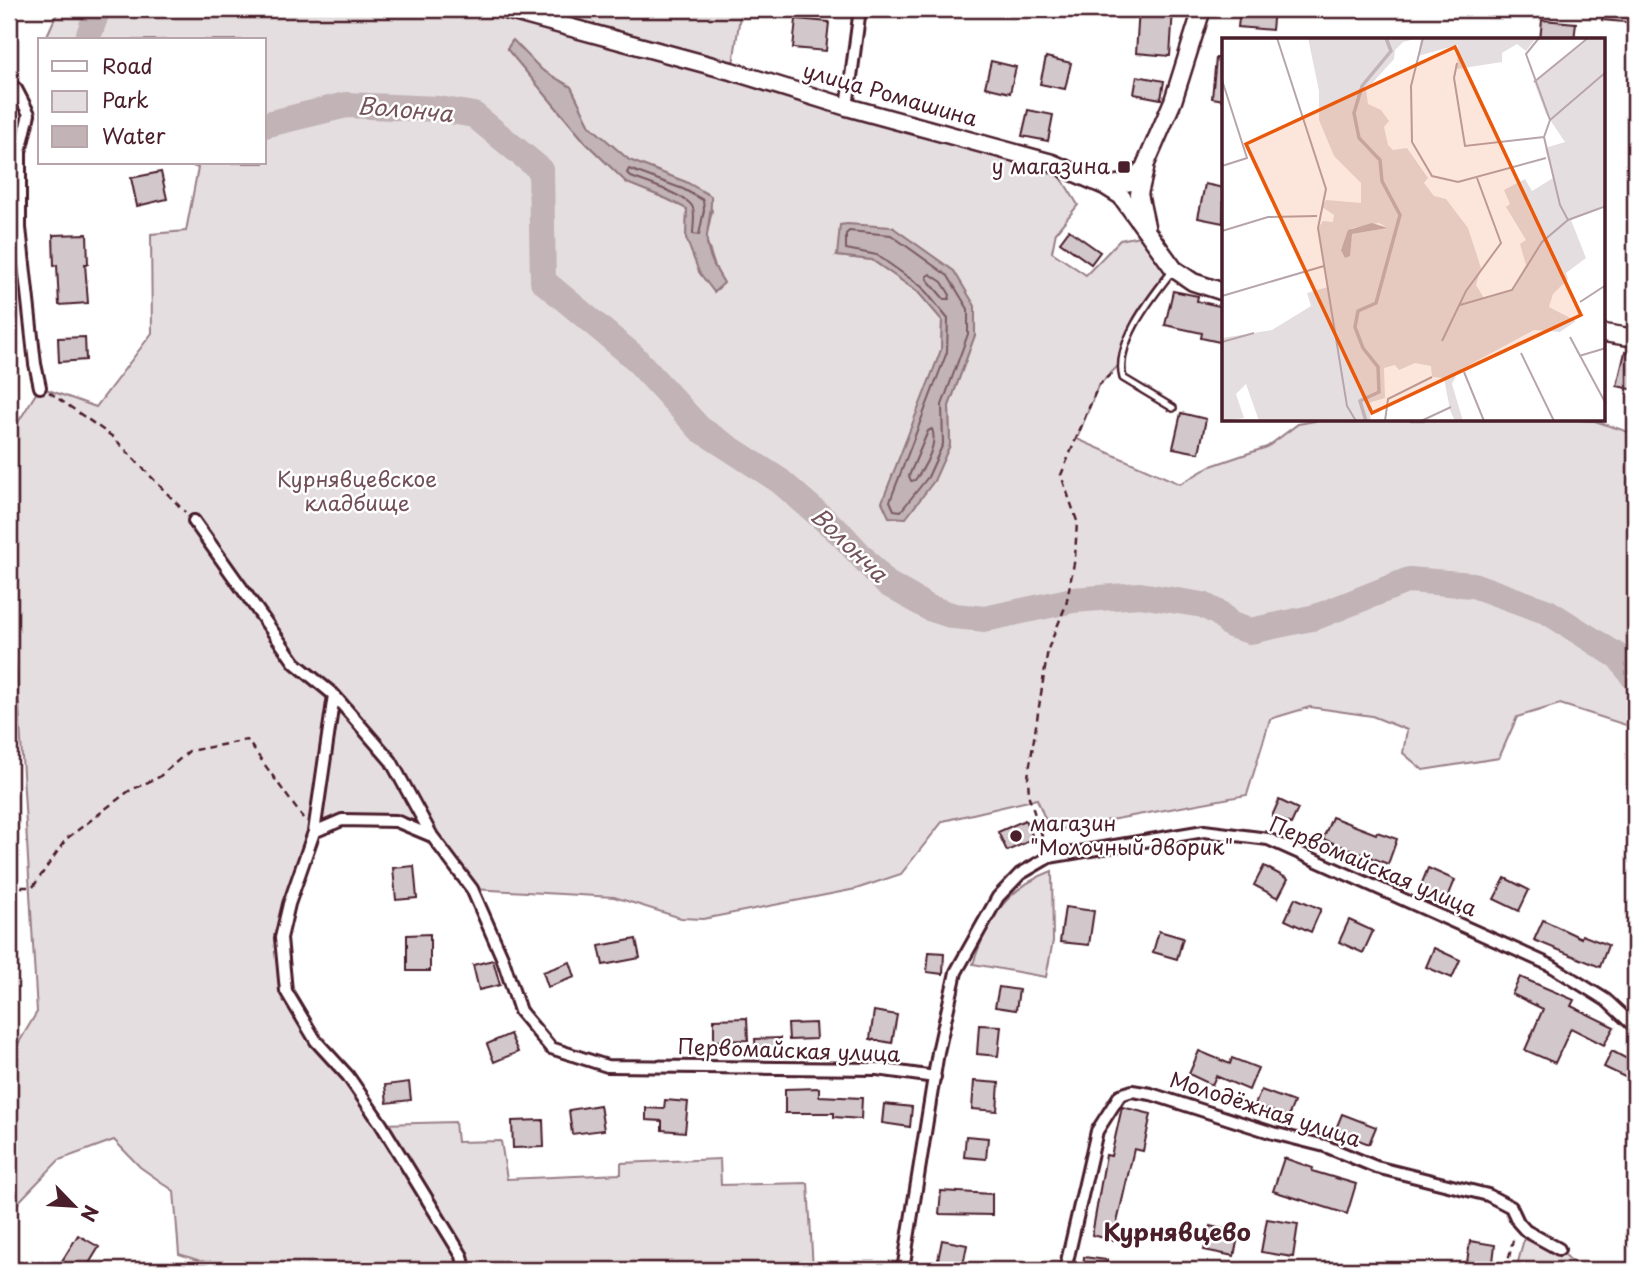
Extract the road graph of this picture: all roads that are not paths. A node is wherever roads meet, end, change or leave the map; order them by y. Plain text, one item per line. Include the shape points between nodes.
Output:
1 (502, 9) edge
2 (860, 9) edge
3 (1202, 9) edge
4 (9, 84) edge
5 (848, 107) junction
6 (1149, 157) junction
7 (1105, 186) junction
8 (1149, 234) junction
9 (1174, 269) junction
10 (1222, 291) edge
11 (1606, 333) edge
12 (1635, 338) edge
13 (40, 387) road end
14 (1173, 408) dead end
15 (194, 522) road end
16 (334, 695) junction
17 (314, 832) junction
18 (432, 836) junction
19 (1635, 1027) edge
20 (935, 1077) junction
21 (1559, 1248) dead end
22 (465, 1270) edge
23 (903, 1270) edge
24 (1065, 1270) edge

1 - 5 street, улица Ромашина
2 - 5 street
3 - 6 street via 1173,101
4 - 13 street via 29,114 20,152 20,228
5 - 7 street, улица Ромашина via 1052,163
6 - 7 street via 1131,182
6 - 8 street via 1139,194
7 - 8 street, улица Ромашина via 1121,196
8 - 9 street, улица Ромашина
9 - 10 street, улица Ромашина via 1193,282
9 - 14 lane via 1139,313 1119,365 1123,378
11 - 12 street
15 - 16 street, Первомайская улица via 295,663
16 - 17 street
16 - 18 street, Первомайская улица via 391,761
17 - 18 street via 342,820 396,821
17 - 22 street via 281,938 286,991 316,1041 382,1124 462,1256
18 - 20 street, Первомайская улица via 472,889 520,1011 551,1048 607,1066 877,1069
19 - 20 street, Первомайская улица via 1606,1000 1550,965 1268,839 1204,831 1049,857 1020,874 998,897 957,972
20 - 23 street
21 - 24 street, Молодёжная улица via 1526,1231 1511,1207 1488,1195 1376,1167 1325,1146 1132,1091 1120,1095 1097,1131

